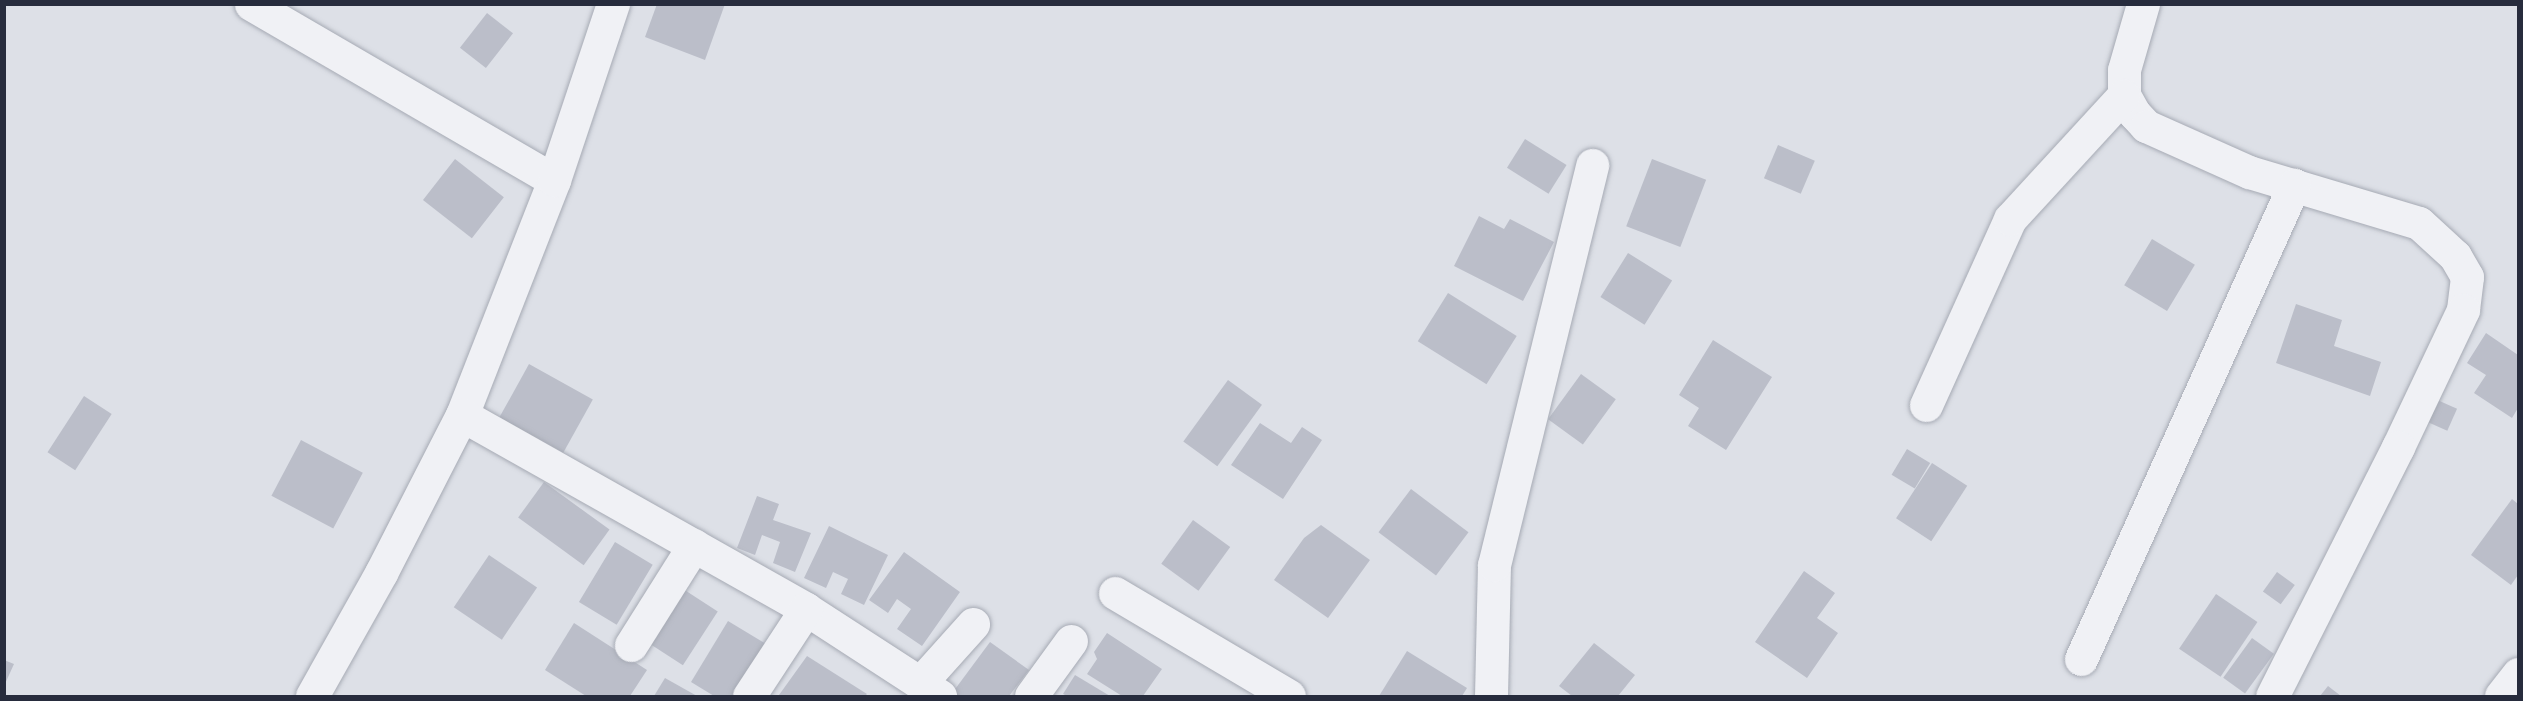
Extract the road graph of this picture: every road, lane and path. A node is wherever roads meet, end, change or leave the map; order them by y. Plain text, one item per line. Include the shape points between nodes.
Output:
1 (251, 4) edge
2 (613, 4) edge
3 (2143, 4) edge
4 (2124, 95) junction
5 (1592, 165) dead end
6 (554, 180) junction
7 (2294, 185) junction
8 (1926, 405) dead end
9 (462, 415) junction
10 (694, 545) junction
11 (1115, 593) dead end
12 (806, 609) junction
13 (973, 624) dead end
14 (1071, 641) dead end
15 (631, 645) dead end
16 (2081, 659) dead end
17 (2518, 674) edge
18 (930, 689) edge
19 (312, 696) edge
20 (749, 696) edge
21 (1031, 696) edge
22 (1289, 696) edge
23 (1491, 696) edge
24 (2272, 696) edge
25 (2501, 696) edge

1 - 6 street
2 - 6 street
3 - 4 street via 2124,70
4 - 7 street via 2146,126 2249,172
4 - 8 street via 2010,219
5 - 23 street via 1494,565
6 - 9 street
7 - 16 street
7 - 24 street via 2419,223 2455,256 2467,277 2463,310
9 - 10 street
9 - 19 street
10 - 12 street
10 - 15 street
11 - 22 street
12 - 18 street
12 - 20 street
13 - 18 street
14 - 21 street
17 - 25 street

